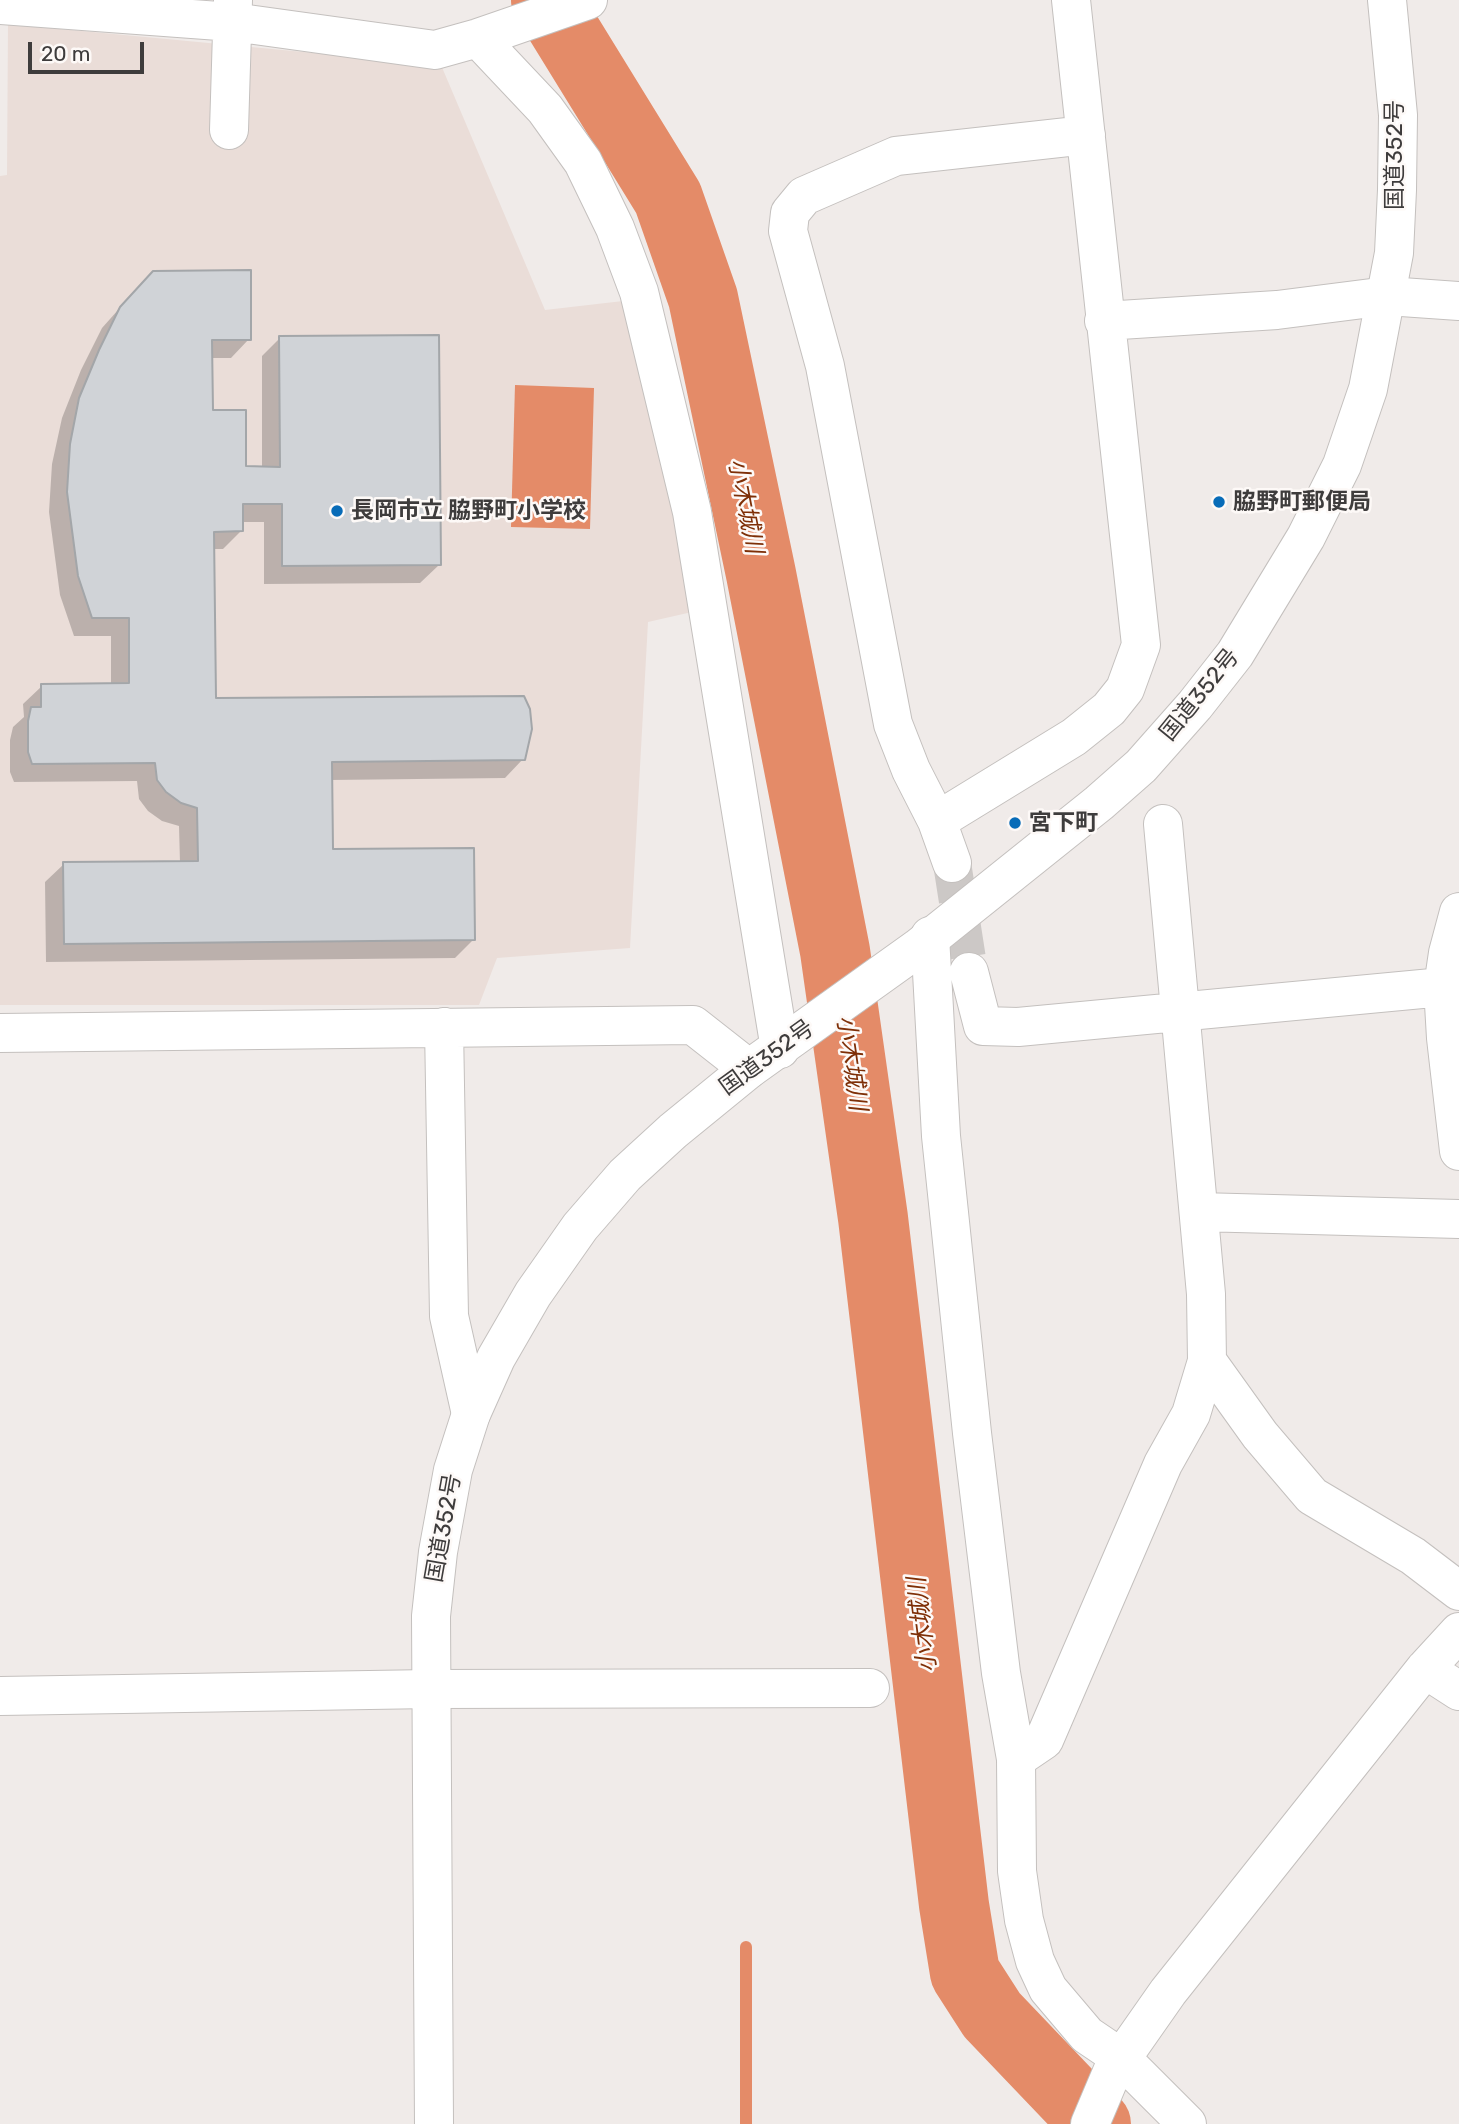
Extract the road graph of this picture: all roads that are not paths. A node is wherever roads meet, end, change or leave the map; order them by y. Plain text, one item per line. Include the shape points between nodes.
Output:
1 (588, 0) edge
2 (1071, 0) edge
3 (1387, 0) edge
4 (0, 5) edge
5 (233, 11) edge
6 (484, 36) junction
7 (229, 130) dead end
8 (1086, 135) junction
9 (1387, 296) junction
10 (1459, 301) edge
11 (1104, 321) junction
12 (937, 821) junction
13 (1163, 824) dead end
14 (952, 863) tunnel mouth
15 (1459, 912) edge
16 (924, 942) junction
17 (969, 972) tunnel mouth
18 (1443, 987) junction
19 (1180, 1010) junction
20 (444, 1027) junction
21 (0, 1033) edge
22 (778, 1050) junction
23 (1459, 1151) edge
24 (1199, 1212) junction
25 (1459, 1219) edge
26 (1207, 1361) junction
27 (471, 1414) junction
28 (1459, 1591) edge
29 (1459, 1632) edge
30 (1426, 1669) junction
31 (870, 1688) dead end
32 (431, 1689) junction
33 (1459, 1691) edge
34 (0, 1696) edge
35 (1016, 1759) junction
36 (1116, 2065) junction
37 (434, 2124) edge
38 (1090, 2124) edge
39 (1187, 2124) edge

1 - 6 main road
2 - 8 main road
3 - 9 main road, 国道352号 via 1398,115 1394,253
4 - 5 main road
5 - 6 main road via 435,50
5 - 7 main road
6 - 22 main road via 583,162 639,292 692,512
8 - 11 main road
8 - 12 main road via 896,156 804,197 790,213 788,231 825,366 893,724
9 - 10 main road
9 - 11 main road via 1277,310
9 - 16 main road, 国道352号 via 1368,389 1342,465 1306,537 1235,654 1141,766
11 - 12 main road via 1149,659 1109,709 1074,737
12 - 14 main road
13 - 19 main road
15 - 18 main road
16 - 22 main road, 国道352号
16 - 35 main road via 961,1327 1001,1673
17 - 19 main road via 983,1027
18 - 19 main road
18 - 23 main road
19 - 24 main road
20 - 21 main road
20 - 22 main road via 693,1024
20 - 27 main road via 449,1316
22 - 27 main road, 国道352号 via 673,1131 625,1175 580,1227 533,1294
24 - 25 main road
24 - 26 main road
26 - 28 main road via 1312,1496 1413,1556
26 - 35 main road via 1191,1414 1163,1464 1044,1740
27 - 32 main road, 国道352号 via 453,1470 438,1552 431,1616
29 - 30 main road
30 - 33 main road
30 - 36 main road via 1176,1981
31 - 32 main road
32 - 34 main road
32 - 37 main road, 国道352号
35 - 36 main road via 1017,1871 1035,1961 1048,1989
36 - 38 main road
36 - 39 main road

